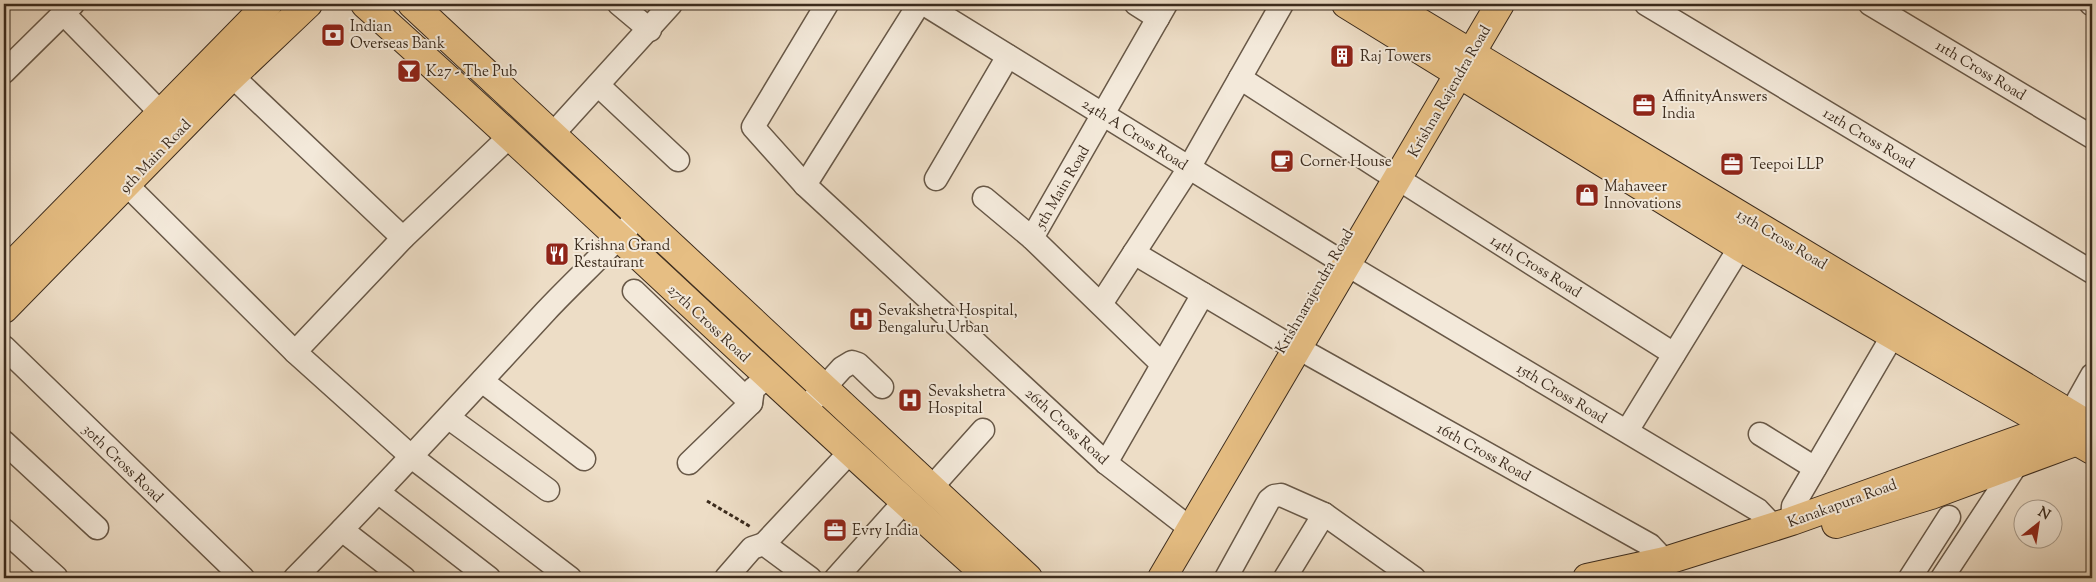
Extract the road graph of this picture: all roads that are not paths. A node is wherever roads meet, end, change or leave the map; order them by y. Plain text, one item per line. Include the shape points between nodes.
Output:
1 (268, 4) edge
2 (308, 4) edge
3 (365, 4) edge
4 (412, 4) edge
5 (619, 4) edge
6 (671, 4) edge
7 (826, 4) edge
8 (920, 4) edge
9 (924, 4) edge
10 (1136, 4) edge
11 (1282, 4) edge
12 (1346, 4) edge
13 (1390, 4) edge
14 (1482, 4) edge
15 (1500, 4) edge
16 (1646, 4) edge
17 (1870, 4) edge
18 (68, 8) edge
19 (1162, 11) edge
20 (650, 30) junction
21 (1008, 56) junction
22 (1459, 59) junction
23 (4, 72) edge
24 (232, 76) junction
25 (1240, 78) junction
26 (598, 86) junction
27 (160, 112) junction
28 (1104, 115) junction
29 (512, 135) junction
30 (552, 135) junction
31 (2092, 137) edge
32 (678, 160) dead end
33 (1189, 168) junction
34 (1391, 175) junction
35 (936, 179) dead end
36 (127, 185) junction
37 (805, 185) junction
38 (984, 198) dead end
39 (638, 216) junction
40 (403, 238) junction
41 (619, 238) junction
42 (1032, 238) junction
43 (1740, 247) junction
44 (1134, 253) junction
45 (1340, 261) junction
46 (2092, 272) edge
47 (4, 273) edge
48 (634, 290) dead end
49 (1203, 294) junction
50 (1101, 304) junction
51 (4, 309) edge
52 (1892, 335) junction
53 (1291, 345) junction
54 (4, 347) edge
55 (295, 352) junction
56 (1674, 354) junction
57 (1162, 364) junction
58 (2092, 375) edge
59 (482, 381) junction
60 (773, 382) junction
61 (882, 387) dead end
62 (824, 388) junction
63 (751, 403) junction
64 (804, 410) junction
65 (449, 418) junction
66 (983, 430) dead end
67 (1627, 431) junction
68 (2082, 431) edge
69 (1760, 434) dead end
70 (4, 442) edge
71 (850, 452) junction
72 (2015, 453) junction
73 (413, 458) junction
74 (584, 459) dead end
75 (689, 463) dead end
76 (1106, 463) junction
77 (1815, 468) junction
78 (931, 488) junction
79 (548, 490) dead end
80 (378, 492) junction
81 (904, 502) junction
82 (1324, 514) junction
83 (1949, 517) dead end
84 (1783, 524) junction
85 (1185, 525) junction
86 (97, 528) dead end
87 (4, 530) edge
88 (342, 530) junction
89 (766, 541) junction
90 (1934, 541) junction
91 (1960, 551) junction
92 (1660, 569) edge
93 (306, 575) edge
94 (56, 577) dead end
95 (243, 578) edge
96 (404, 578) edge
97 (489, 578) edge
98 (570, 578) edge
99 (726, 578) edge
100 (810, 578) edge
101 (836, 578) edge
102 (990, 578) edge
103 (1028, 578) edge
104 (1145, 578) edge
105 (1162, 578) edge
106 (1226, 578) edge
107 (1285, 578) edge
108 (1414, 578) edge
109 (1587, 578) edge
110 (1910, 578) edge
111 (1942, 578) edge

1 - 27 main road, 9th Main Road
2 - 24 main road, 9th Main Road
3 - 29 main road, 27th Cross Road
4 - 30 main road, 27th Cross Road
5 - 20 street
6 - 20 street
7 - 37 street, 26th Cross Road via 753,126
8 - 37 street
9 - 21 street, 24th A Cross Road
10 - 19 street
11 - 25 street
12 - 22 main road
13 - 22 main road
14 - 22 main road, Krishnarajendra Road
15 - 22 main road, Krishna Rajendra Road
16 - 46 street, 12th Cross Road
17 - 31 street, 11th Cross Road
18 - 23 street
18 - 27 street
19 - 28 street, 5th Main Road
20 - 26 street
21 - 28 street, 24th A Cross Road
21 - 35 street
22 - 34 main road, Krishnarajendra Road
22 - 43 main road, 13th Cross Road
22 - 68 main road, 13th Cross Road via 2018,380
24 - 36 main road, 9th Main Road
24 - 40 street
25 - 33 street
25 - 34 street, 14th Cross Road
26 - 30 street
26 - 32 street
27 - 47 main road, 9th Main Road
28 - 33 street, 24th A Cross Road
28 - 42 street, 5th Main Road
29 - 40 street
29 - 41 main road, 27th Cross Road
30 - 39 main road, 27th Cross Road
33 - 44 street
33 - 45 street, 24th A Cross Road
34 - 45 main road, Krishnarajendra Road
34 - 56 street, 14th Cross Road
36 - 51 main road, 9th Main Road
36 - 55 street
37 - 76 street, 26th Cross Road
38 - 42 street
39 - 41 street
39 - 62 main road, 27th Cross Road
40 - 55 street
41 - 59 street
41 - 60 main road, 27th Cross Road
42 - 50 street, 5th Main Road
43 - 52 main road, 13th Cross Road
43 - 56 street
44 - 49 street, 16th Cross Road
44 - 50 street
45 - 53 main road, Krishnarajendra Road
45 - 67 street, 15th Cross Road
48 - 63 street
49 - 53 street, 16th Cross Road
49 - 57 street
50 - 57 street, 5th Main Road
52 - 68 main road, 13th Cross Road
52 - 77 street
53 - 85 main road, Krishnarajendra Road
53 - 92 street, 16th Cross Road via 1650,545
54 - 95 street, 30th Cross Road
55 - 73 street
56 - 67 street
57 - 76 street
58 - 68 street via 2078,400
59 - 65 street
59 - 74 street
60 - 63 street via 765,402
60 - 64 main road, 27th Cross Road
61 - 62 street via 852,362
62 - 64 street
62 - 78 main road, 27th Cross Road
63 - 75 street
64 - 71 main road, 27th Cross Road
65 - 73 street
65 - 79 street
66 - 78 street
67 - 84 street, 15th Cross Road
68 - 72 main road, Kanakapura Road
69 - 77 street
70 - 86 street
71 - 81 main road, 27th Cross Road
71 - 89 street
72 - 84 main road, Kanakapura Road
72 - 91 street
72 - 92 main road, Kanakapura Road via 1931,495
73 - 80 street
73 - 98 street
76 - 85 street, 26th Cross Road
77 - 84 street
78 - 103 main road, 27th Cross Road
80 - 88 street
80 - 97 street
81 - 101 street
81 - 102 main road, 27th Cross Road
82 - 106 street via 1281,495 1274,496
82 - 107 street
82 - 108 street
83 - 90 street
84 - 92 main road, Kanakapura Road
85 - 104 main road, Krishnarajendra Road
85 - 105 main road, Krishnarajendra Road
87 - 94 street
88 - 93 street
88 - 96 street
89 - 99 street via 752,548
89 - 100 street
90 - 91 street
90 - 110 street
91 - 111 street
92 - 109 main road, Kanakapura Road

